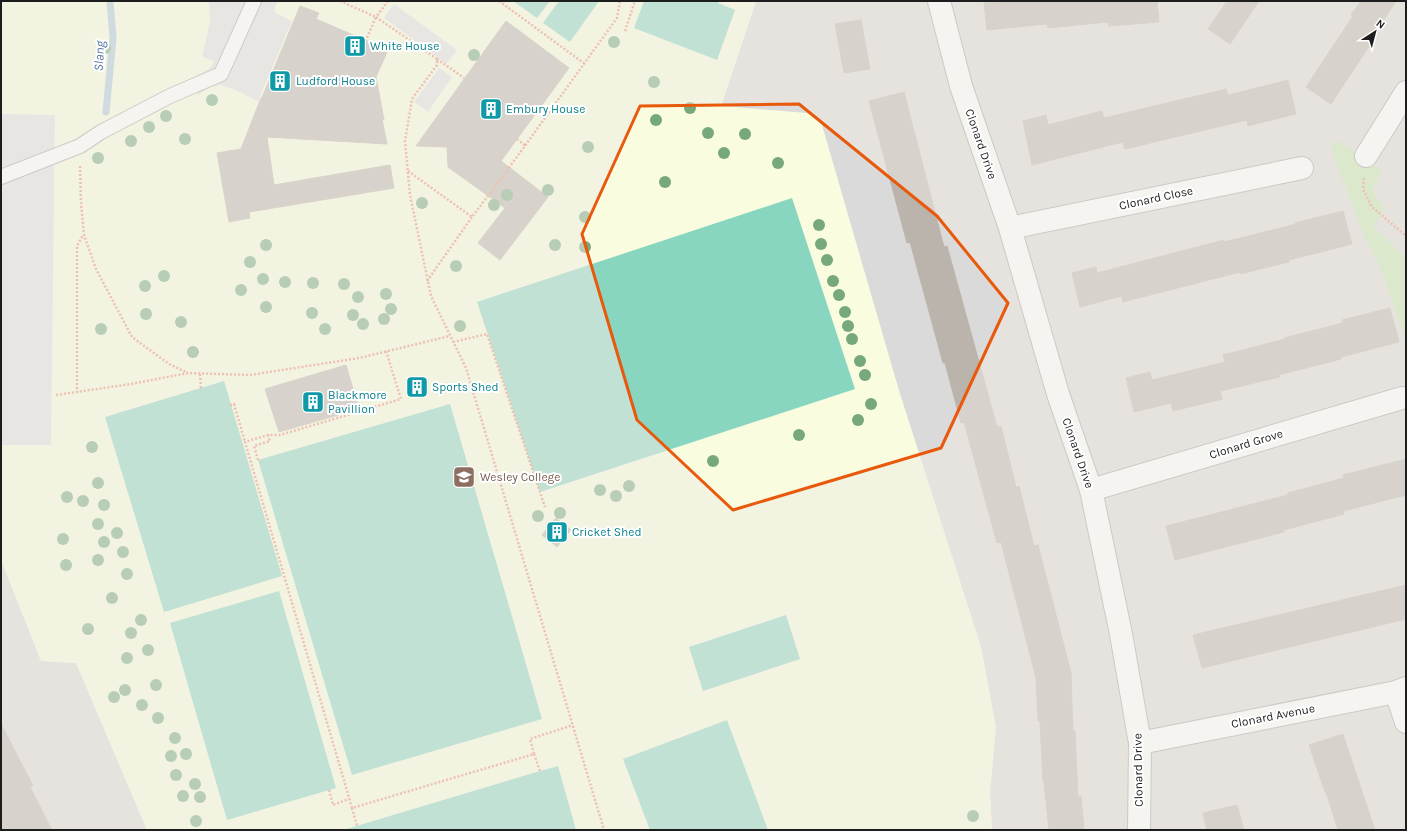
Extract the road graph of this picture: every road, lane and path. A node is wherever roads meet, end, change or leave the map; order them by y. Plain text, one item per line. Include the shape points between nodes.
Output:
1 (254, 1) edge
2 (340, 1) edge
3 (388, 1) edge
4 (500, 1) edge
5 (620, 1) edge
6 (635, 1) edge
7 (939, 1) edge
8 (376, 17) junction
9 (625, 31) dead end
10 (366, 40) dead end
11 (437, 59) junction
12 (585, 64) junction
13 (464, 78) dead end
14 (1406, 92) edge
15 (517, 139) dead end
16 (80, 146) junction
17 (526, 146) junction
18 (1366, 156) joint
19 (1302, 168) dead end
20 (408, 171) junction
21 (1, 177) edge
22 (472, 217) junction
23 (1010, 228) junction
24 (84, 235) junction
25 (1406, 236) edge
26 (426, 281) junction
27 (450, 336) junction
28 (453, 342) junction
29 (386, 351) junction
30 (188, 373) junction
31 (200, 374) junction
32 (201, 388) dead end
33 (77, 392) junction
34 (56, 396) dead end
35 (1402, 398) dead end
36 (230, 405) dead end
37 (268, 435) junction
38 (245, 442) junction
39 (258, 460) dead end
40 (1091, 490) junction
41 (545, 507) dead end
42 (1401, 690) edge
43 (1406, 722) edge
44 (573, 726) junction
45 (1140, 743) junction
46 (534, 754) junction
47 (540, 771) dead end
48 (329, 790) dead end
49 (349, 799) junction
50 (352, 808) junction
51 (357, 826) dead end
52 (604, 830) edge
53 (1139, 830) edge

1 - 16 lane via 221,74 170,96 101,132
2 - 8 path
3 - 8 path
4 - 12 path
5 - 12 path via 617,18
6 - 9 path
7 - 23 street, Clonard Drive via 961,86
8 - 10 path
8 - 11 path
11 - 13 path
11 - 20 path via 437,64 412,99 405,141
12 - 17 path
14 - 18 street
15 - 17 path
16 - 21 lane
16 - 24 path
17 - 22 path
18 - 25 path via 1363,189 1372,207
19 - 23 street, Clonard Close
20 - 22 path
20 - 26 path via 410,196
22 - 26 path
23 - 40 street, Clonard Drive via 1058,394
24 - 30 path via 96,269 132,336 169,364
24 - 33 path via 77,246
26 - 27 path via 430,296
27 - 28 path
27 - 29 path
28 - 41 path via 488,334
28 - 44 path via 466,368
29 - 31 path via 359,358 250,375
29 - 37 path via 402,399 280,435
30 - 31 path
30 - 33 path
31 - 32 path
33 - 34 path
35 - 40 street, Clonard Grove
36 - 38 path via 234,404
37 - 38 path
37 - 39 path via 270,441 254,446
38 - 49 path
40 - 45 street, Clonard Drive
42 - 43 street
42 - 45 street, Clonard Avenue
44 - 46 path via 530,739
44 - 52 path
45 - 53 street, Clonard Drive
46 - 47 path
46 - 50 path
48 - 49 path via 333,805
49 - 50 path
50 - 51 path

